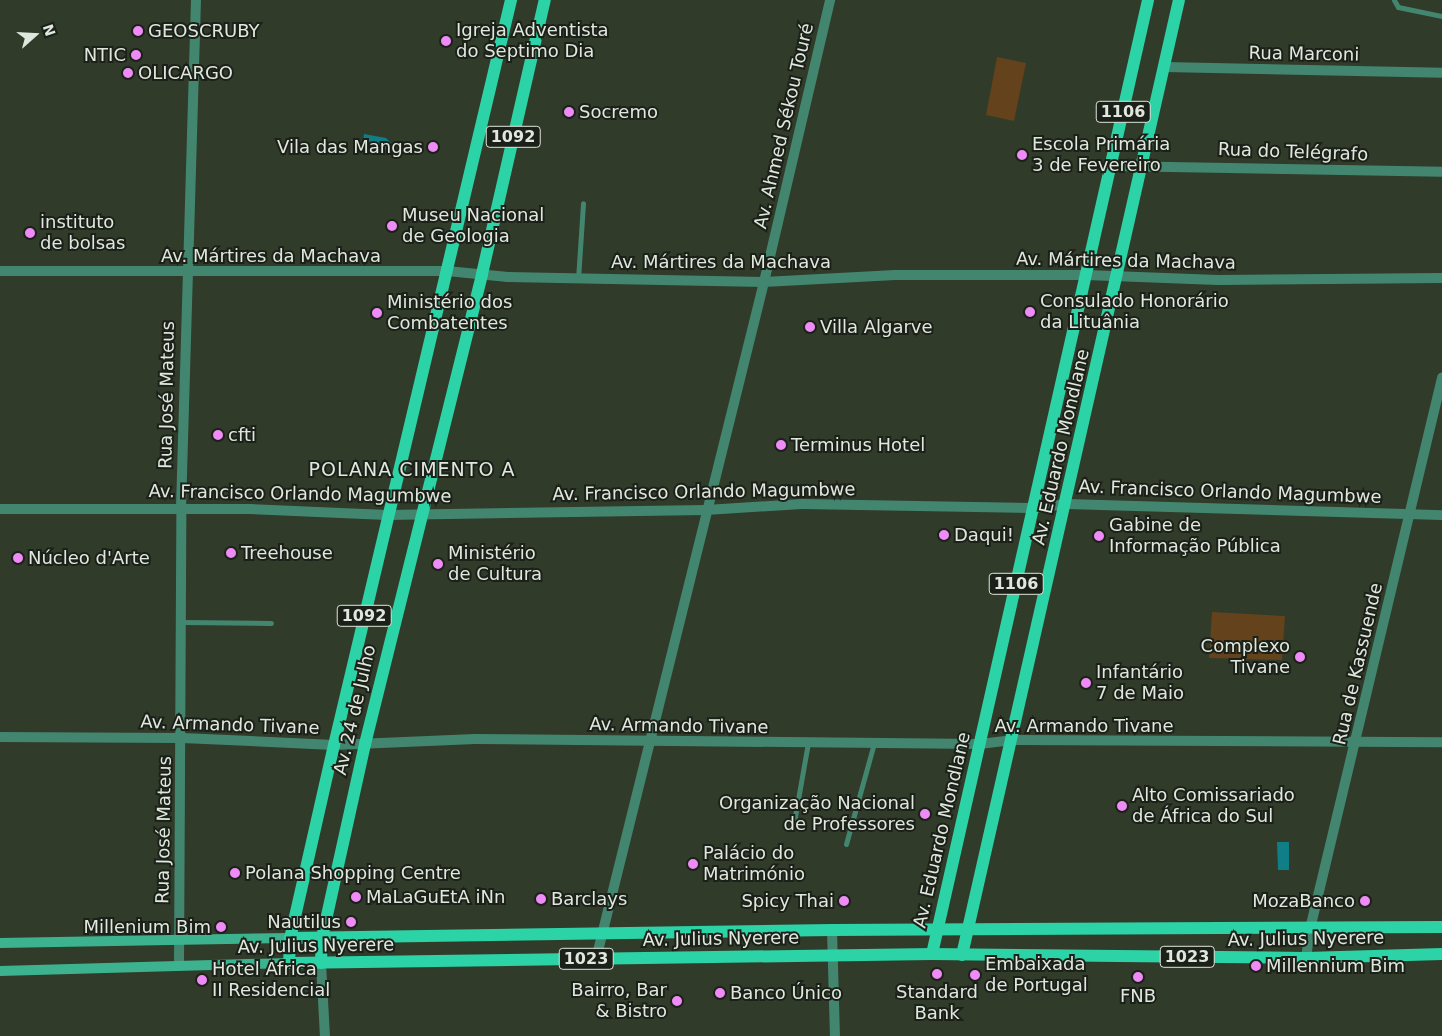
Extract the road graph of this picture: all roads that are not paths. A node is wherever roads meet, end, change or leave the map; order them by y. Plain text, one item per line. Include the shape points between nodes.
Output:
1 (196, 0) edge
2 (511, 0) edge
3 (544, 0) edge
4 (830, 0) edge
5 (1148, 0) edge
6 (1179, 0) edge
7 (1394, 0) edge
8 (1442, 16) edge
9 (1165, 67) junction
10 (1442, 73) edge
11 (1144, 164) junction
12 (1111, 166) junction
13 (1442, 172) edge
14 (583, 203) dead end
15 (0, 271) edge
16 (447, 271) junction
17 (186, 273) junction
18 (482, 274) junction
19 (1086, 274) junction
20 (1118, 276) junction
21 (578, 278) junction
22 (1442, 278) edge
23 (764, 282) junction
24 (1442, 378) edge
25 (1067, 504) junction
26 (181, 508) junction
27 (1034, 508) junction
28 (0, 509) edge
29 (706, 510) junction
30 (420, 514) junction
31 (1409, 514) junction
32 (387, 515) junction
33 (1442, 515) edge
34 (181, 622) junction
35 (271, 623) dead end
36 (0, 737) edge
37 (182, 738) junction
38 (1358, 739) junction
39 (1012, 740) junction
40 (649, 742) junction
41 (1442, 742) edge
42 (808, 743) junction
43 (874, 743) junction
44 (334, 744) junction
45 (365, 744) junction
46 (980, 744) junction
47 (794, 822) dead end
48 (846, 844) dead end
49 (1442, 927) edge
50 (938, 929) junction
51 (1310, 929) junction
52 (832, 930) junction
53 (966, 930) junction
54 (602, 932) junction
55 (290, 938) junction
56 (322, 938) junction
57 (179, 940) junction
58 (0, 943) edge
59 (932, 954) junction
60 (1442, 954) edge
61 (833, 955) junction
62 (962, 955) junction
63 (1306, 958) junction
64 (596, 959) junction
65 (289, 962) junction
66 (321, 963) junction
67 (179, 966) junction
68 (0, 971) edge
69 (325, 1036) edge
70 (835, 1036) edge

1 - 17 street, Rua José Mateus
2 - 16 main road, Av. 24 de Julho / 1092
3 - 18 main road, Av. 24 de Julho / 1092
4 - 23 street, Av. Ahmed Sékou Touré
5 - 12 main road, 1106
6 - 9 main road, Av. Eduardo Mondlane / 1106
7 - 8 lane via 1398,8
9 - 10 street, Rua Marconi
9 - 11 main road, Av. Eduardo Mondlane / 1106
11 - 12 street, Rua do Telégrafo
11 - 13 street, Rua do Telégrafo
11 - 20 main road, Av. Eduardo Mondlane / 1106
12 - 19 main road, Av. Eduardo Mondlane / 1106
14 - 21 lane
15 - 17 street, Av. Mártires da Machava
16 - 17 street, Av. Mártires da Machava
16 - 18 street, Av. Mártires da Machava
16 - 32 main road, Av. 24 de Julho / 1092
17 - 26 street, Rua José Mateus
18 - 21 street, Av. Mártires da Machava
18 - 30 main road, Av. 24 de Julho / 1092
19 - 20 street, Av. Mártires da Machava
19 - 23 street, Av. Mártires da Machava via 894,275
19 - 27 main road, Av. Eduardo Mondlane / 1106
20 - 22 street, Av. Mártires da Machava via 1218,280
20 - 25 main road, Av. Eduardo Mondlane / 1106
21 - 23 street, Av. Mártires da Machava
23 - 29 street, Av. Ahmed Sékou Touré
24 - 31 street, Rua de Kassuende
25 - 27 street, Av. Francisco Orlando Magumbwe
25 - 31 street, Av. Francisco Orlando Magumbwe
25 - 39 main road, Av. Eduardo Mondlane / 1106
26 - 28 street, Av. Francisco Orlando Magumbwe
26 - 32 street, Av. Francisco Orlando Magumbwe
26 - 34 street, Rua José Mateus
27 - 29 street, Av. Francisco Orlando Magumbwe via 802,504
27 - 46 main road, Av. Eduardo Mondlane / 1106
29 - 30 street, Av. Francisco Orlando Magumbwe
29 - 40 street, Av. Ahmed Sékou Touré
30 - 32 street, Av. Francisco Orlando Magumbwe
30 - 45 main road, Av. 24 de Julho / 1092
31 - 33 street, Av. Francisco Orlando Magumbwe
31 - 38 street, Rua de Kassuende
32 - 44 main road, Av. 24 de Julho / 1092
34 - 35 lane
34 - 37 street, Rua José Mateus
36 - 37 street, Av. Armando Tivane
37 - 44 street, Av. Armando Tivane
37 - 57 street, Rua José Mateus
38 - 39 street, Av. Armando Tivane
38 - 41 street, Av. Armando Tivane
38 - 51 street, Rua de Kassuende
39 - 46 street, Av. Armando Tivane
39 - 53 main road, Av. Eduardo Mondlane / 1106
40 - 42 street, Av. Armando Tivane
40 - 45 street, Av. Armando Tivane via 475,739
40 - 54 street, Av. Ahmed Sékou Touré
42 - 43 street, Av. Armando Tivane
42 - 47 lane
43 - 46 street, Av. Armando Tivane
43 - 48 lane
44 - 45 street, Av. Armando Tivane
44 - 55 main road, Av. 24 de Julho / 1092
45 - 56 main road, Av. 24 de Julho / 1092
46 - 50 main road, Av. Eduardo Mondlane / 1106
49 - 51 main road, Av. Julius Nyerere / 1023
50 - 52 main road, Av. Julius Nyerere / 1023
50 - 53 main road, Av. Julius Nyerere / 1023
50 - 59 main road, Av. Eduardo Mondlane / 1106
51 - 53 main road, Av. Julius Nyerere / 1023
51 - 63 street, Rua de Kassuende
52 - 54 main road, Av. Julius Nyerere / 1023
52 - 61 street
53 - 62 main road, Av. Eduardo Mondlane
54 - 56 main road, Av. Julius Nyerere / 1023
54 - 64 street, Av. Ahmed Sékou Touré
55 - 56 main road, Av. Julius Nyerere
55 - 57 main road, Av. Julius Nyerere
55 - 65 main road, Av. 24 de Julho / 1092
56 - 66 main road, Av. 24 de Julho / 1092
57 - 58 main road, Av. Julius Nyerere
57 - 67 street, Rua José Mateus
59 - 61 main road, Av. Julius Nyerere / 1023
59 - 62 main road, Av. Julius Nyerere / 1023
60 - 63 main road, Av. Julius Nyerere / 1023
61 - 64 main road, Av. Julius Nyerere / 1023
61 - 70 street
62 - 63 main road, Av. Julius Nyerere / 1023
64 - 66 main road, Av. Julius Nyerere / 1023
65 - 66 main road, Av. Julius Nyerere / 1023
65 - 67 main road, Av. Julius Nyerere / 1023
66 - 69 street
67 - 68 main road, Av. Julius Nyerere / 1023

